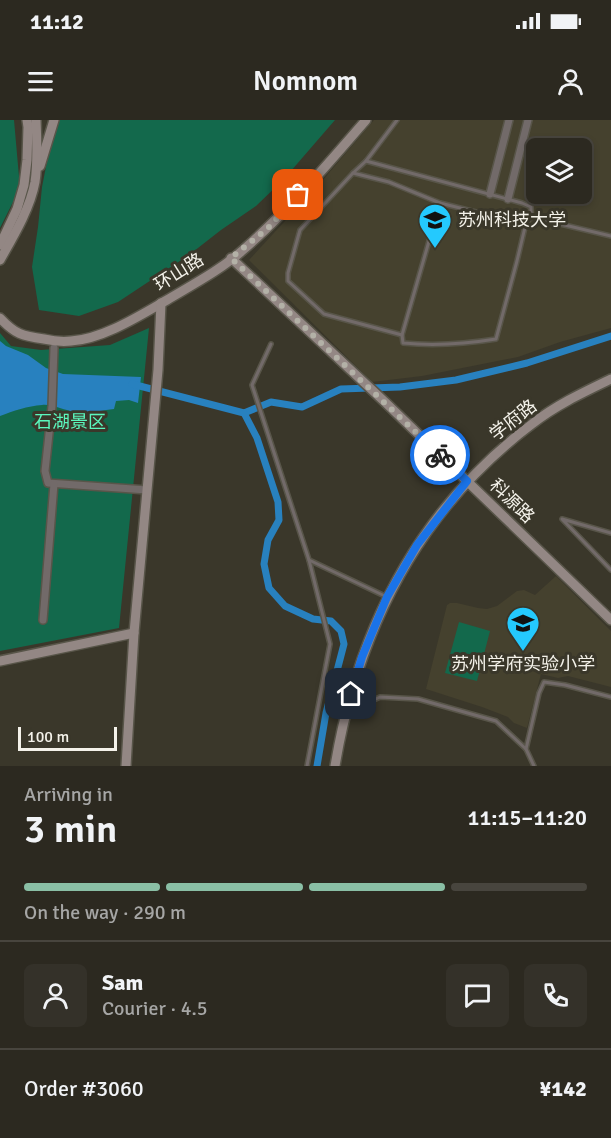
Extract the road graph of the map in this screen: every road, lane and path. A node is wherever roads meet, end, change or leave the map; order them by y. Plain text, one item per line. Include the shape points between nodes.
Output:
1 (27, 120) edge
2 (36, 120) edge
3 (54, 120) edge
4 (366, 120) edge
5 (397, 120) edge
6 (509, 120) edge
7 (528, 120) edge
8 (366, 161) junction
9 (353, 173) junction
10 (35, 182) junction
11 (490, 194) junction
12 (508, 199) junction
13 (440, 203) junction
14 (531, 217) junction
15 (526, 223) junction
16 (611, 236) edge
17 (0, 245) edge
18 (231, 258) junction
19 (0, 260) edge
20 (161, 303) junction
21 (0, 318) edge
22 (402, 335) junction
23 (271, 344) dead end
24 (54, 348) dead end
25 (611, 379) edge
26 (467, 481) junction
27 (54, 484) junction
28 (147, 490) junction
29 (611, 532) edge
30 (309, 560) junction
31 (611, 570) edge
32 (387, 597) junction
33 (43, 620) dead end
34 (611, 620) edge
35 (134, 633) junction
36 (0, 661) edge
37 (611, 697) edge
38 (346, 713) junction
39 (526, 749) junction
40 (126, 766) edge
41 (307, 766) edge
42 (335, 766) edge
43 (534, 766) edge

1 - 17 street via 24,185
2 - 10 street
3 - 10 street
4 - 18 street, 环山路 via 268,228
5 - 8 lane
6 - 11 street
7 - 12 street
8 - 9 lane
8 - 11 lane
9 - 13 lane via 389,182
9 - 22 lane via 300,230 288,281 324,314
10 - 19 street
11 - 12 lane
12 - 14 lane via 531,207
13 - 15 lane
13 - 22 lane
14 - 15 lane
14 - 16 lane
15 - 22 lane via 496,339 426,345 403,343
18 - 20 street, 环山路
18 - 26 street, 科源路
20 - 21 street, 环山路 via 102,334 70,342 24,335
20 - 28 street
23 - 30 lane via 252,385
24 - 27 street via 45,471 48,483
25 - 26 street, 学府路 via 533,423
26 - 32 street, 学府路 via 417,545
26 - 34 street, 科源路
27 - 28 street
27 - 33 street
28 - 35 street
29 - 31 lane via 562,519
30 - 32 lane
30 - 41 lane via 330,644
32 - 38 street, 学府路 via 362,657
35 - 36 street
35 - 40 street
37 - 39 lane via 544,682
38 - 39 lane via 380,697 418,699 496,721
38 - 42 street, 学府路
39 - 43 lane

